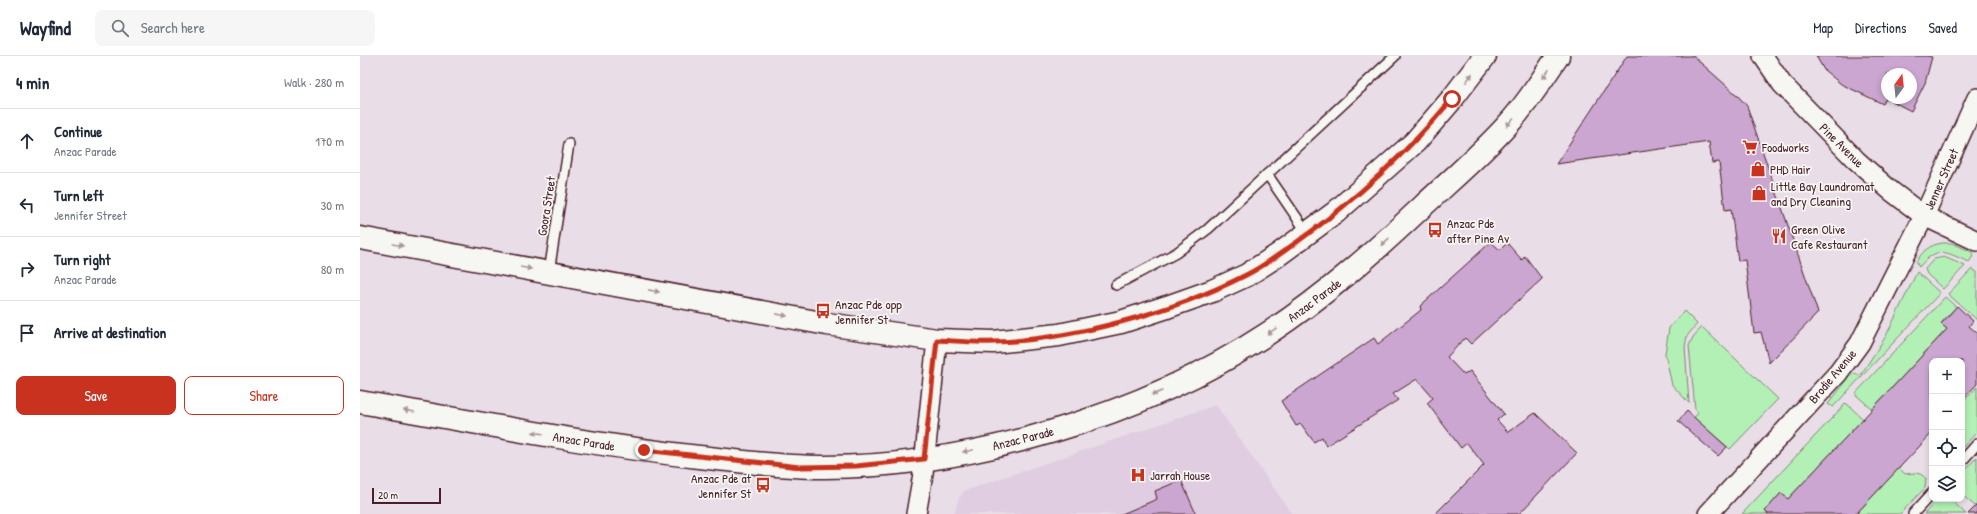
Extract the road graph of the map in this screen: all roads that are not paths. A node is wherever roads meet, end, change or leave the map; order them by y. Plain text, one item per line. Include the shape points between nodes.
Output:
1 (1396, 56) edge
2 (1485, 56) edge
3 (1558, 56) edge
4 (1763, 56) edge
5 (1977, 98) edge
6 (569, 144) dead end
7 (1267, 174) junction
8 (1924, 216) junction
9 (1308, 234) junction
10 (360, 238) edge
11 (1977, 241) edge
12 (549, 272) junction
13 (1116, 285) dead end
14 (937, 340) junction
15 (360, 402) edge
16 (1977, 444) edge
17 (1965, 458) edge
18 (924, 459) junction
19 (1929, 496) edge
20 (916, 514) edge
21 (1708, 514) edge
22 (1913, 514) edge

1 - 7 lane
9 -> 2 main road via 1415,142
3 -> 18 main road, Anzac Parade via 1513,119 1484,149 1359,265 1266,336 1164,390 1087,421 1001,444
4 - 8 street, Pine Avenue via 1782,84 1856,160
5 - 8 street, Jenner Street
6 - 12 lane, Goora Street
7 - 9 lane
7 - 13 lane via 1230,210 1190,243
8 - 11 street, Pine Avenue
8 - 21 street, Brodie Avenue via 1874,319 1854,352
9 - 14 main road via 1247,275 1212,291 1121,322 1018,341
10 -> 12 main road
12 -> 14 main road via 827,324
14 - 18 street
18 -> 15 main road, Anzac Parade via 824,467 715,459 627,448
16 - 17 lane
18 - 20 street
19 - 22 lane

